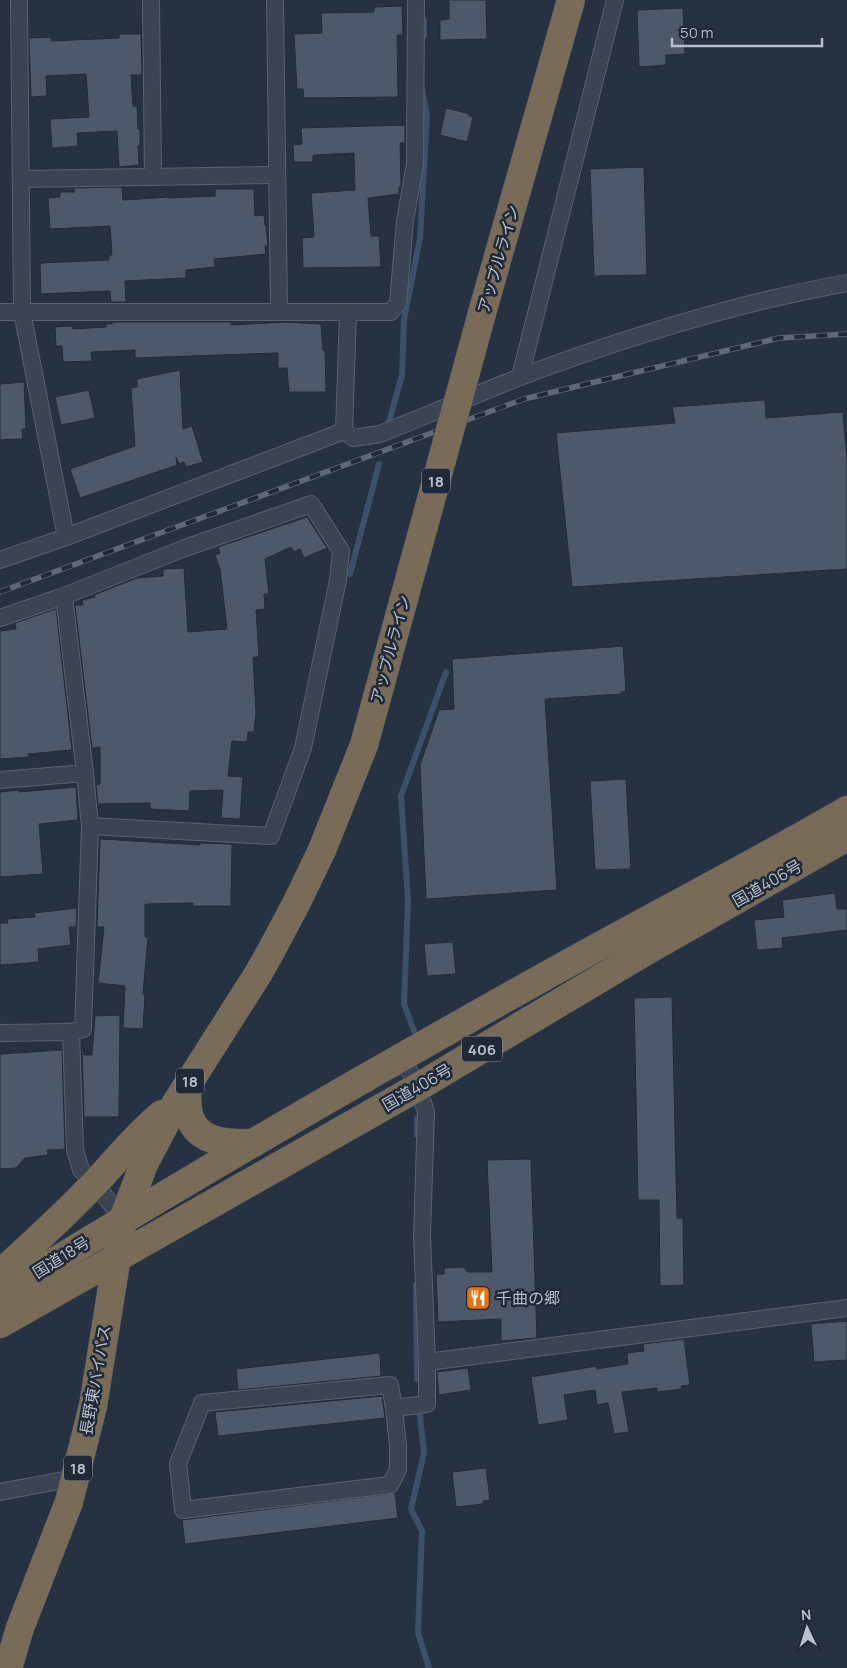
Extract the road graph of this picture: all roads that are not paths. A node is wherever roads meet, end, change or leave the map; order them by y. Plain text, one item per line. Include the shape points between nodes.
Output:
1 (19, 0) edge
2 (151, 0) edge
3 (275, 0) edge
4 (416, 0) edge
5 (571, 0) edge
6 (615, 0) edge
7 (277, 175) junction
8 (153, 177) junction
9 (21, 179) junction
10 (847, 282) edge
11 (0, 312) edge
12 (22, 312) junction
13 (279, 312) junction
14 (348, 312) junction
15 (520, 376) junction
16 (344, 431) junction
17 (66, 537) junction
18 (0, 560) edge
19 (64, 596) junction
20 (0, 618) edge
21 (85, 773) junction
22 (0, 780) edge
23 (847, 810) edge
24 (90, 826) junction
25 (847, 837) edge
26 (72, 1032) junction
27 (0, 1033) edge
28 (402, 1058) junction
29 (418, 1087) junction
30 (181, 1095) junction
31 (254, 1143) junction
32 (95, 1184) junction
33 (123, 1219) junction
34 (116, 1259) junction
35 (0, 1274) edge
36 (0, 1295) edge
37 (847, 1308) edge
38 (0, 1324) edge
39 (427, 1362) junction
40 (394, 1408) junction
41 (75, 1478) junction
42 (0, 1492) edge
43 (8, 1668) edge

1 - 9 street
2 - 8 street
3 - 7 street
4 - 14 street via 415,164 405,222 398,303 391,312
5 - 30 highway, アップルライン / 18, bridge via 364,745 298,902 258,974
6 - 15 street
7 - 8 street
7 - 13 street
8 - 9 street
9 - 12 street
10 - 15 street via 710,314
11 - 12 street
12 - 13 street
12 - 17 street
13 - 14 street
14 - 16 street
15 - 16 street via 380,434 353,438
16 - 17 street
17 - 18 street
19 - 20 street
19 - 21 street
19 - 24 street via 185,548 311,504 340,551 338,580 303,748 271,836
21 - 22 street
21 - 24 street
23 - 28 highway, 国道406号 / 406
24 - 26 street via 83,1029
25 - 29 highway, 国道406号 / 406
26 - 27 street
26 - 32 street via 75,1150 81,1170
28 - 29 street
28 - 31 highway, 国道406号 / 406
29 - 34 highway, 国道406号 / 406
29 - 39 street via 426,1112 422,1236
30 - 31 highway via 193,1125 205,1136 220,1142
30 - 32 highway via 147,1126
30 - 33 highway, アップルライン / 18 via 144,1164
31 - 33 highway, 国道406号 / 406
32 - 33 street
32 - 35 highway
33 - 34 highway, アップルライン / 18
33 - 36 highway, 国道18号
34 - 38 highway, 国道18号
34 - 41 highway, 長野東バイパス / 18 via 93,1406
37 - 39 street
39 - 40 street via 427,1404
40 - 40 street via 398,1470 390,1485 183,1510 178,1464 202,1403 390,1385
41 - 42 street
41 - 43 highway, 長野東バイパス / 18

